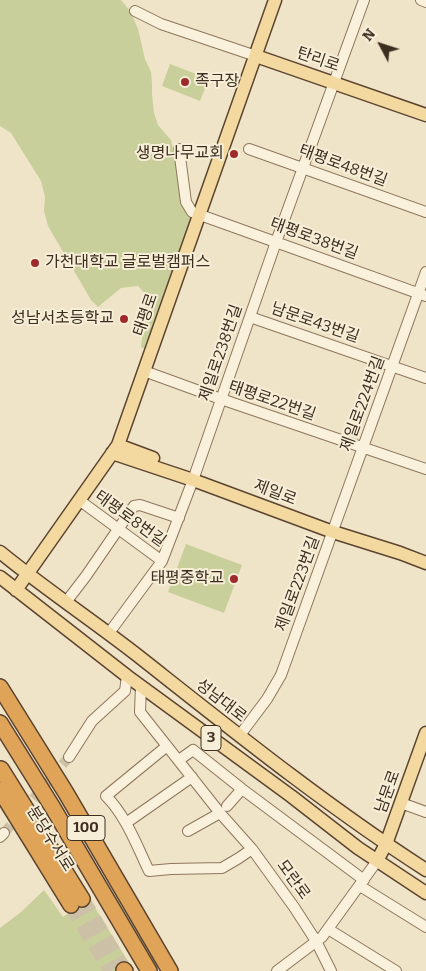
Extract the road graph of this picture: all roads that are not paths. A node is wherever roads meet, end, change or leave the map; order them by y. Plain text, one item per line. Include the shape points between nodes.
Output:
1 (275, 0) edge
2 (364, 0) edge
3 (421, 0) edge
4 (426, 2) edge
5 (135, 11) dead end
6 (256, 56) junction
7 (334, 83) junction
8 (426, 115) edge
9 (178, 149) dead end
10 (249, 149) dead end
11 (303, 168) junction
12 (426, 212) edge
13 (198, 215) junction
14 (276, 242) junction
15 (426, 272) edge
16 (422, 294) edge
17 (250, 317) junction
18 (392, 366) junction
19 (144, 371) junction
20 (426, 378) edge
21 (221, 399) junction
22 (363, 448) junction
23 (115, 449) junction
24 (426, 469) edge
25 (194, 478) junction
26 (79, 500) junction
27 (179, 518) junction
28 (119, 529) junction
29 (334, 529) junction
30 (0, 552) edge
31 (426, 558) edge
32 (162, 562) junction
33 (426, 563) edge
34 (27, 574) junction
35 (0, 577) edge
36 (16, 590) junction
37 (66, 602) junction
38 (109, 633) junction
39 (127, 676) junction
40 (141, 686) junction
41 (0, 687) edge
42 (0, 723) edge
43 (426, 733) edge
44 (240, 735) junction
45 (166, 746) junction
46 (68, 757) tunnel mouth
47 (179, 760) junction
48 (1, 769) dead end
49 (192, 777) junction
50 (242, 789) junction
51 (0, 790) edge
52 (401, 803) junction
53 (224, 809) junction
54 (426, 812) edge
55 (126, 823) junction
56 (188, 831) dead end
57 (386, 844) junction
58 (252, 849) junction
59 (377, 861) junction
60 (426, 870) edge
61 (362, 883) junction
62 (426, 893) edge
63 (426, 927) edge
64 (328, 929) junction
65 (316, 941) junction
66 (149, 971) edge
67 (170, 971) edge
68 (277, 971) edge
69 (331, 971) edge
70 (396, 971) edge

1 - 6 main road, 태평로
2 - 7 street, 제일로238번길
3 - 4 street
5 - 6 street via 161,24
6 - 7 main road, 탄리로
6 - 13 main road, 태평로
7 - 8 main road, 탄리로
7 - 11 street, 제일로238번길
9 - 13 street via 186,202
10 - 11 street, 태평로48번길
11 - 12 street, 태평로48번길
11 - 14 street, 제일로238번길
13 - 14 street, 태평로38번길
13 - 19 main road, 태평로
14 - 16 street, 태평로38번길
14 - 17 street, 제일로238번길
15 - 16 street, 제일로224번길
16 - 18 street, 제일로224번길
17 - 18 street, 남문로43번길
17 - 21 street, 제일로238번길
18 - 20 street, 남문로43번길
18 - 22 street, 제일로224번길
19 - 21 street, 태평로22번길
19 - 23 main road, 태평로
21 - 22 street, 태평로22번길
21 - 25 street, 제일로238번길
22 - 24 street, 태평로22번길
22 - 29 street, 제일로224번길
23 - 25 main road, 제일로
23 - 26 main road, 태평로
25 - 27 street, 제일로238번길
25 - 29 main road, 제일로
26 - 28 street, 태평로8번길
26 - 34 main road, 태평로
27 - 28 street via 140,505 134,506
27 - 32 street, 제일로238번길
28 - 32 street, 태평로8번길
28 - 37 street
29 - 31 main road, 제일로
29 - 33 main road, 제일로
29 - 44 street, 제일로223번길 via 281,675
30 - 34 main road, 성남대로 / 3
32 - 38 street, 제일로238번길
34 - 36 main road, 태평로
34 - 37 main road, 성남대로 / 3
35 - 36 main road, 3
36 - 39 main road, 3
37 - 38 main road, 성남대로 / 3
38 - 44 main road, 성남대로 / 3
39 - 40 main road, 3
39 - 46 street via 125,691 92,721
40 - 45 street, 모란로 via 140,712
40 - 59 main road, 3
41 - 67 highway, 100
42 - 66 highway, 100
43 - 52 main road, 남문로
44 - 57 main road, 성남대로 / 3
45 - 47 street, 모란로
45 - 55 street via 106,796
47 - 49 street, 모란로
47 - 50 street via 193,750
48 - 51 highway, 분당수서로 via 76,902
49 - 53 street, 모란로
49 - 55 street
50 - 53 street
50 - 61 street
52 - 54 street
52 - 57 main road, 남문로
53 - 56 street
53 - 58 street, 모란로
55 - 58 street via 149,871 222,868
57 - 59 main road, 남문로
57 - 60 main road, 성남대로 / 3
58 - 65 street, 모란로
59 - 61 street
59 - 62 main road, 3
61 - 63 street
61 - 64 street
64 - 65 street
64 - 70 street
65 - 68 street
65 - 69 street, 모란로

